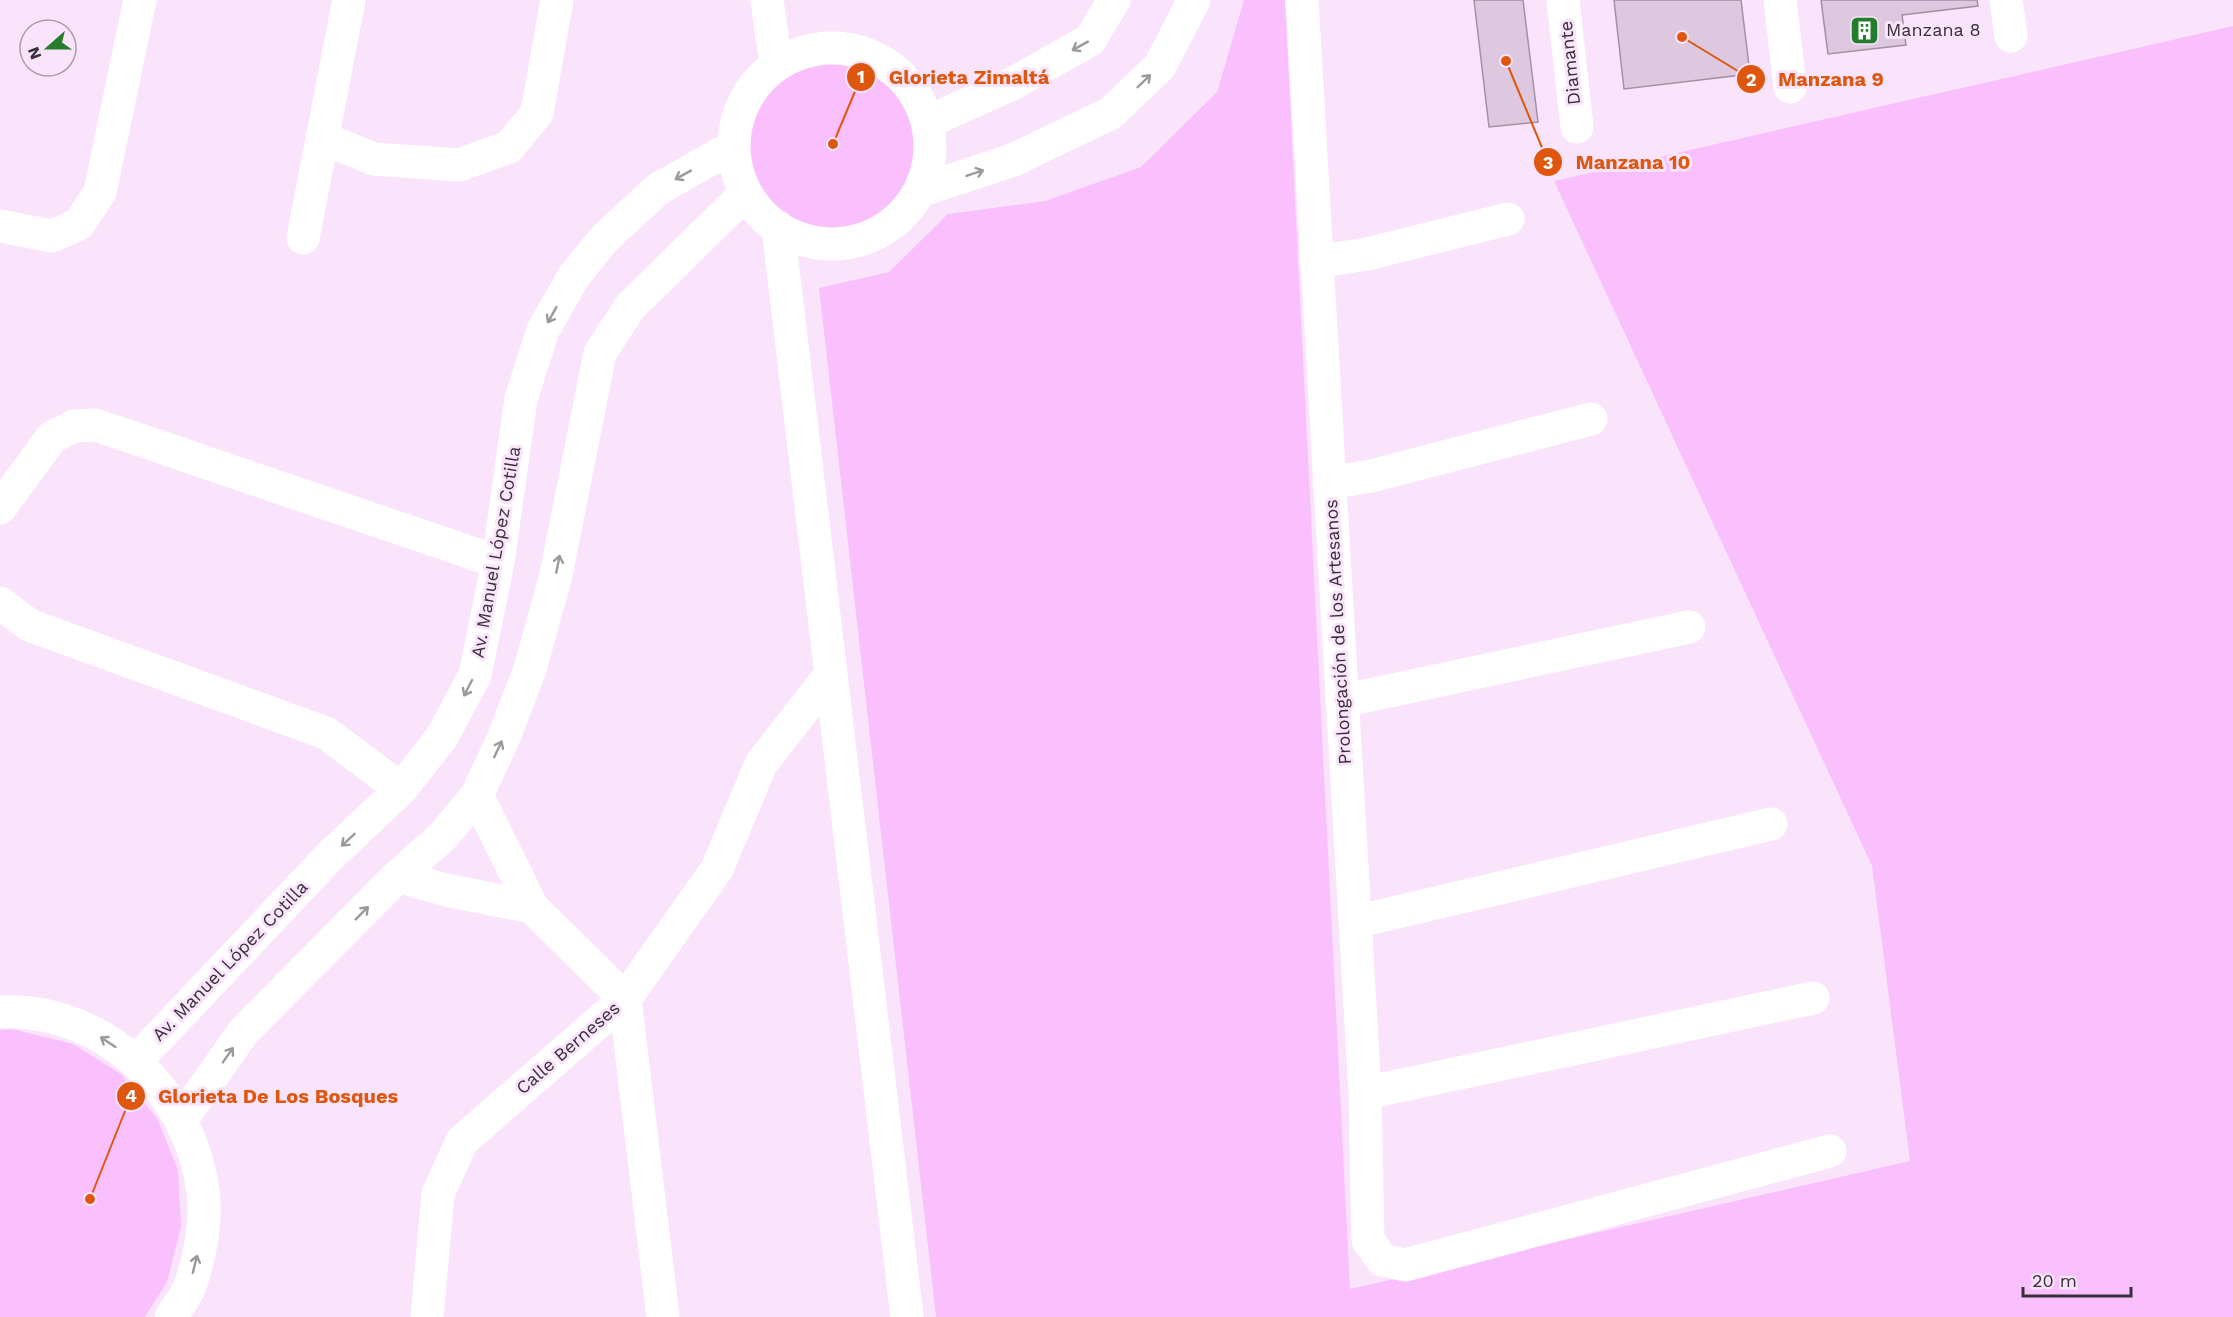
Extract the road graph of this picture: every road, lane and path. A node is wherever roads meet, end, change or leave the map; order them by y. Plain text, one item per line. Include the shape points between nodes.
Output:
1 (140, 0) edge
2 (349, 0) edge
3 (557, 0) edge
4 (767, 0) edge
5 (1114, 0) edge
6 (1194, 0) edge
7 (1302, 0) edge
8 (1563, 0) edge
9 (1780, 0) edge
10 (2006, 0) edge
11 (2012, 36) dead end
12 (776, 65) junction
13 (1790, 87) dead end
14 (927, 122) junction
15 (1577, 127) dead end
16 (322, 138) junction
17 (734, 146) junction
18 (919, 191) junction
19 (746, 192) junction
20 (1508, 219) dead end
21 (0, 226) edge
22 (778, 227) junction
23 (303, 238) dead end
24 (1316, 262) junction
25 (1591, 419) dead end
26 (1329, 483) junction
27 (0, 508) edge
28 (498, 562) junction
29 (0, 603) edge
30 (1689, 627) dead end
31 (831, 675) junction
32 (1342, 701) junction
33 (401, 789) junction
34 (477, 795) junction
35 (1771, 824) dead end
36 (398, 876) junction
37 (532, 907) junction
38 (1355, 922) junction
39 (1813, 998) dead end
40 (624, 999) junction
41 (0, 1012) edge
42 (136, 1061) junction
43 (1365, 1093) junction
44 (182, 1119) junction
45 (1830, 1151) dead end
46 (171, 1317) edge
47 (427, 1317) edge
48 (663, 1317) edge
49 (907, 1317) edge

1 - 21 street via 100,192 79,224 52,236
2 - 16 street
3 - 16 street via 537,113 508,147 459,165 374,159
4 - 12 street
5 -> 14 street via 1090,40 1010,85
18 -> 6 street via 1013,160 1111,113 1160,66
7 - 24 street, Prolongación de los Artesanos
8 - 15 street, Diamante
9 - 13 street
10 - 11 street
12 - 14 street via 819,48 843,48 866,54 887,64 904,80 918,99
12 - 17 street via 758,81 745,101
14 - 18 street via 929,157
16 - 23 street
17 - 19 street via 737,170
17 -> 28 street, Av. Manuel López Cotilla via 658,189 605,238 574,276 543,330 521,399
18 - 22 street via 906,210 868,238 822,244 798,238
19 - 22 street via 759,212
34 -> 19 street via 530,669 556,575 600,353 630,307
20 - 24 street via 1367,254
22 - 31 street
24 - 26 street, Prolongación de los Artesanos
25 - 26 street via 1371,476
26 - 32 street, Prolongación de los Artesanos
27 - 28 street via 52,437 74,426 96,425
28 -> 33 street, Av. Manuel López Cotilla via 475,675 442,738
29 - 33 street via 29,625 326,732
30 - 32 street
31 - 40 street via 761,764 717,869
31 - 49 street
32 - 38 street, Prolongación de los Artesanos
33 -> 42 street, Av. Manuel López Cotilla via 330,856
34 - 36 street via 444,835
34 - 37 street
35 - 38 street
36 - 37 street
44 -> 36 street via 244,1031
37 - 40 street
38 - 43 street, Prolongación de los Artesanos
39 - 43 street
40 - 47 street, Calle Berneses via 462,1141 438,1194
40 - 48 street, Calle Berneses
42 -> 41 street via 105,1038 70,1022
42 - 44 street via 162,1088
43 - 45 street, Prolongación de los Artesanos via 1368,1240 1382,1260 1405,1265
46 -> 44 street via 189,1288 203,1235 203,1192 195,1153

